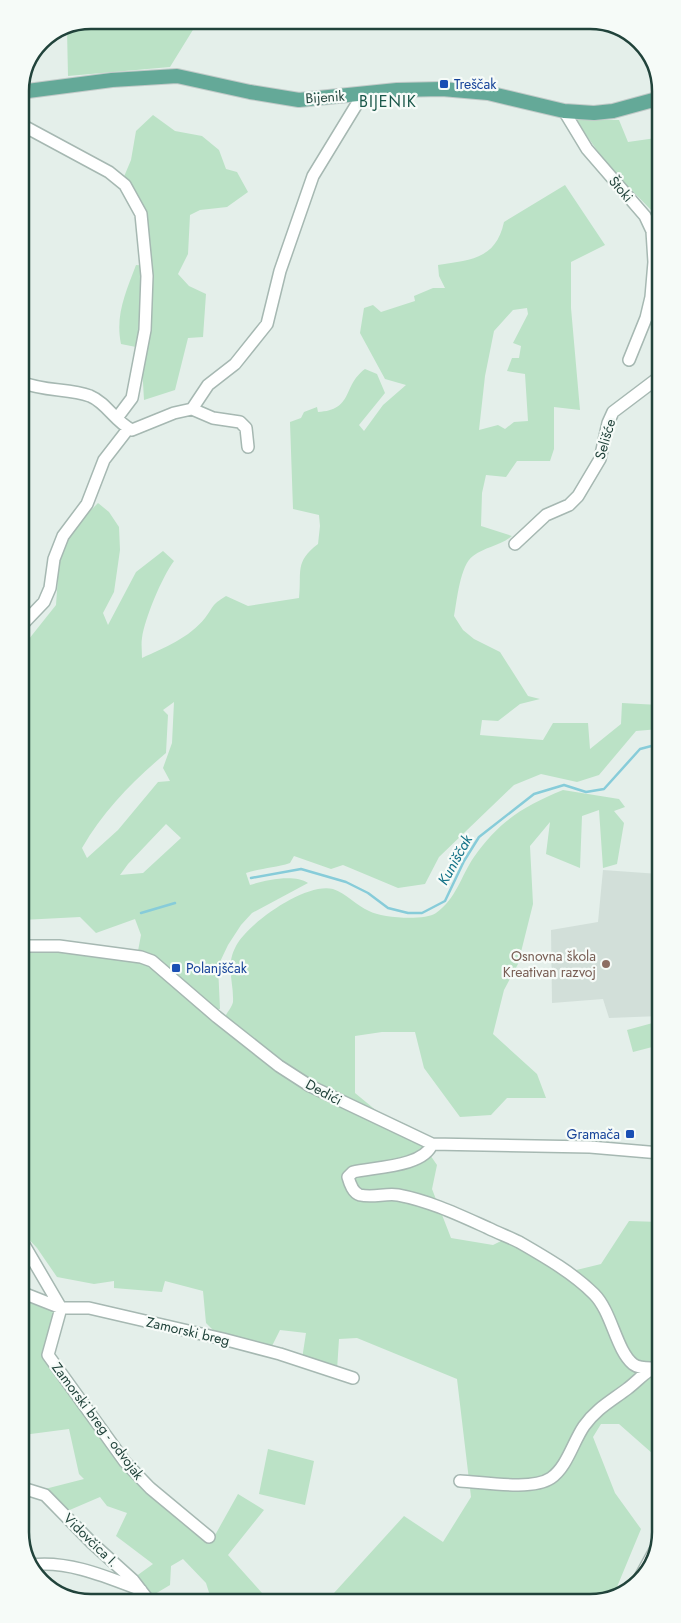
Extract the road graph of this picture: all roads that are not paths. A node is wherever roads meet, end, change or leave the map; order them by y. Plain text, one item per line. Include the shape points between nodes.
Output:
1 (29, 91) edge
2 (363, 94) junction
3 (652, 100) edge
4 (564, 111) junction
5 (29, 129) edge
6 (652, 231) edge
7 (652, 285) edge
8 (629, 360) dead end
9 (652, 383) edge
10 (29, 385) edge
11 (192, 409) junction
12 (117, 418) junction
13 (128, 429) junction
14 (248, 448) dead end
15 (516, 544) dead end
16 (29, 618) edge
17 (29, 946) edge
18 (432, 1144) junction
19 (652, 1152) edge
20 (29, 1253) edge
21 (29, 1295) edge
22 (61, 1308) junction
23 (652, 1366) edge
24 (652, 1369) edge
25 (353, 1378) dead end
26 (460, 1480) dead end
27 (29, 1490) edge
28 (210, 1536) dead end
29 (39, 1565) edge
30 (142, 1591) junction
31 (144, 1594) edge

1 - 2 main road, Bijenik via 177,76 299,100
2 - 4 main road, Bijenik via 420,88 467,90
2 - 11 street via 313,176 263,330 235,364 208,385
3 - 4 main road, Bijenik via 613,112
4 - 6 street, Štoki via 587,148 645,216
5 - 12 street via 109,172 125,185 141,214 147,276 145,330 132,398
7 - 8 street, Štoki via 646,318
9 - 15 street, Selišće via 613,412 600,459 578,496 568,506 546,515
10 - 12 street via 90,396 104,404
11 - 13 street via 174,412 135,430
11 - 14 street via 213,418 240,422 246,428
12 - 13 street
13 - 16 street via 104,460 87,504 63,536 54,559 50,588 44,602
17 - 18 street, Dedići via 59,946 152,961 225,1023 310,1086
18 - 19 street, Dedići via 590,1147
18 - 23 street via 424,1155 403,1163 353,1172 348,1177 350,1186 358,1194 373,1197 395,1195 416,1199 452,1211 518,1241 578,1279 607,1311 625,1354 633,1364 640,1368
20 - 22 street
21 - 22 street, Zamorski breg
22 - 25 street, Zamorski breg via 89,1308 223,1339
22 - 28 street, Zamorski breg - odvojak via 48,1355 125,1462 150,1488
24 - 26 street via 597,1409 583,1427 562,1467 551,1478 534,1484
27 - 30 street, Vidovčica I. via 45,1496
29 - 30 street via 78,1569
30 - 31 street, Vidovčica I.

